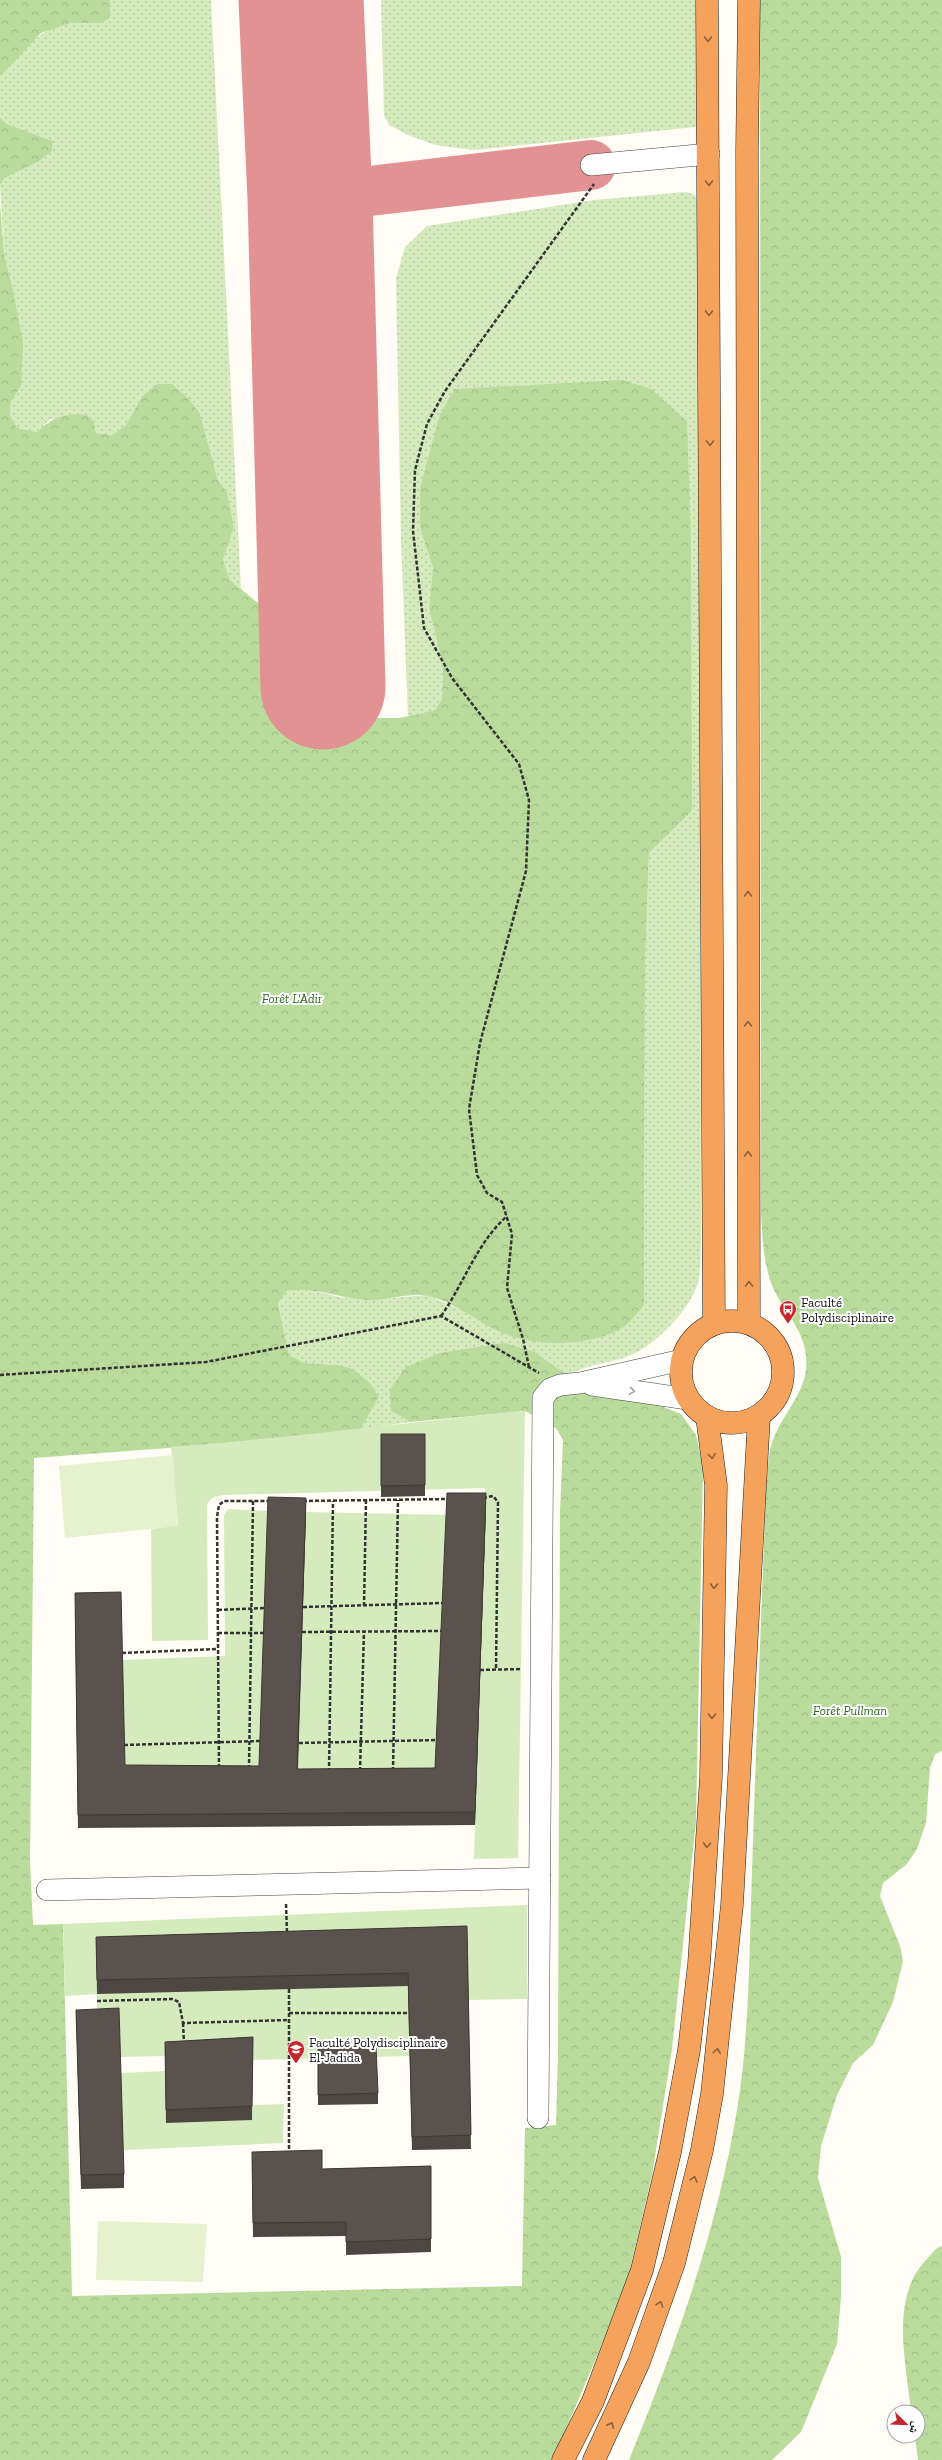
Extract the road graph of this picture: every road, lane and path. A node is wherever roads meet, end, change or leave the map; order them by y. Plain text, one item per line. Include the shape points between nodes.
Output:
1 (707, 0) edge
2 (749, 0) edge
3 (709, 154) junction
4 (600, 164) joint
5 (507, 1216) junction
6 (441, 1316) junction
7 (749, 1323) junction
8 (714, 1324) junction
9 (682, 1360) junction
10 (529, 1367) junction
11 (0, 1375) edge
12 (570, 1384) junction
13 (688, 1399) junction
14 (759, 1416) junction
15 (707, 1417) junction
16 (476, 1498) edge
17 (452, 1499) edge
18 (366, 1500) junction
19 (398, 1500) junction
20 (253, 1501) junction
21 (275, 1501) edge
22 (297, 1501) edge
23 (333, 1501) junction
24 (443, 1603) edge
25 (396, 1605) junction
26 (364, 1606) junction
27 (303, 1607) edge
28 (332, 1607) junction
29 (265, 1608) edge
30 (251, 1609) junction
31 (218, 1610) junction
32 (364, 1631) junction
33 (396, 1631) junction
34 (442, 1631) edge
35 (302, 1632) edge
36 (331, 1632) junction
37 (218, 1633) junction
38 (251, 1633) junction
39 (264, 1633) edge
40 (218, 1649) junction
41 (122, 1653) edge
42 (540, 1669) junction
43 (480, 1670) edge
44 (496, 1670) junction
45 (437, 1740) edge
46 (260, 1741) edge
47 (394, 1741) junction
48 (249, 1742) junction
49 (361, 1742) junction
50 (219, 1743) junction
51 (299, 1743) edge
52 (330, 1743) junction
53 (124, 1745) edge
54 (220, 1772) edge
55 (249, 1772) edge
56 (329, 1775) edge
57 (393, 1775) edge
58 (360, 1776) edge
59 (540, 1878) junction
60 (285, 1884) junction
61 (48, 1890) dead end
62 (287, 1938) edge
63 (289, 1989) edge
64 (97, 2001) dead end
65 (409, 2012) edge
66 (289, 2013) junction
67 (289, 2020) junction
68 (183, 2023) junction
69 (184, 2049) edge
70 (538, 2118) dead end
71 (289, 2157) edge
72 (564, 2460) edge
73 (594, 2460) edge

1 -> 3 highway
7 -> 2 highway
3 - 4 street
3 -> 8 highway
4 - 5 path via 445,391 427,424 415,470 414,531 424,628 452,678 519,764 529,800 526,871 480,1043 469,1109 477,1175 487,1193 502,1202
5 - 6 path via 477,1250 458,1292
5 - 10 path via 512,1234 507,1288
6 - 10 path
6 - 11 path via 206,1362
7 - 8 highway via 731,1320
7 - 14 highway via 770,1338 777,1348 783,1366 782,1385 773,1403
8 - 9 highway via 700,1332 688,1344
9 - 12 street
9 - 13 highway via 681,1380
10 - 12 path
12 -> 13 street
12 - 42 street via 550,1389 544,1398 542,1413
13 - 15 highway
14 - 15 highway via 736,1423 724,1423
73 -> 14 highway via 639,2362 674,2263 702,2150 712,2094 732,1906
15 -> 72 highway via 716,1485 711,1777 699,1964 689,2050 668,2160 642,2270 593,2401
16 - 44 path via 493,1496 498,1502
17 - 19 path
18 - 19 path
18 - 23 path
18 - 26 path
19 - 25 path
20 - 21 path
20 - 30 path
20 - 31 path via 224,1501 219,1505
22 - 23 path
23 - 28 path
24 - 25 path
25 - 26 path
25 - 33 path
26 - 28 path
27 - 28 path
28 - 36 path
29 - 30 path
30 - 31 path
30 - 38 path
31 - 37 path
32 - 33 path
32 - 36 path
32 - 49 path
33 - 34 path
33 - 47 path
35 - 36 path
36 - 52 path
37 - 38 path
37 - 40 path
38 - 39 path
38 - 48 path
40 - 41 path
40 - 50 path
42 - 44 path
42 - 59 street
43 - 44 path
45 - 47 path
46 - 48 path
47 - 49 path
47 - 57 path
48 - 50 path
48 - 55 path
49 - 52 path
49 - 58 path
50 - 53 path
50 - 54 path
51 - 52 path
52 - 56 path
59 - 60 street
59 - 70 street
60 - 61 street
60 - 62 path
63 - 66 path
64 - 68 path via 172,1999 179,2002
65 - 66 path
66 - 67 path
67 - 68 path
67 - 71 path
68 - 69 path

